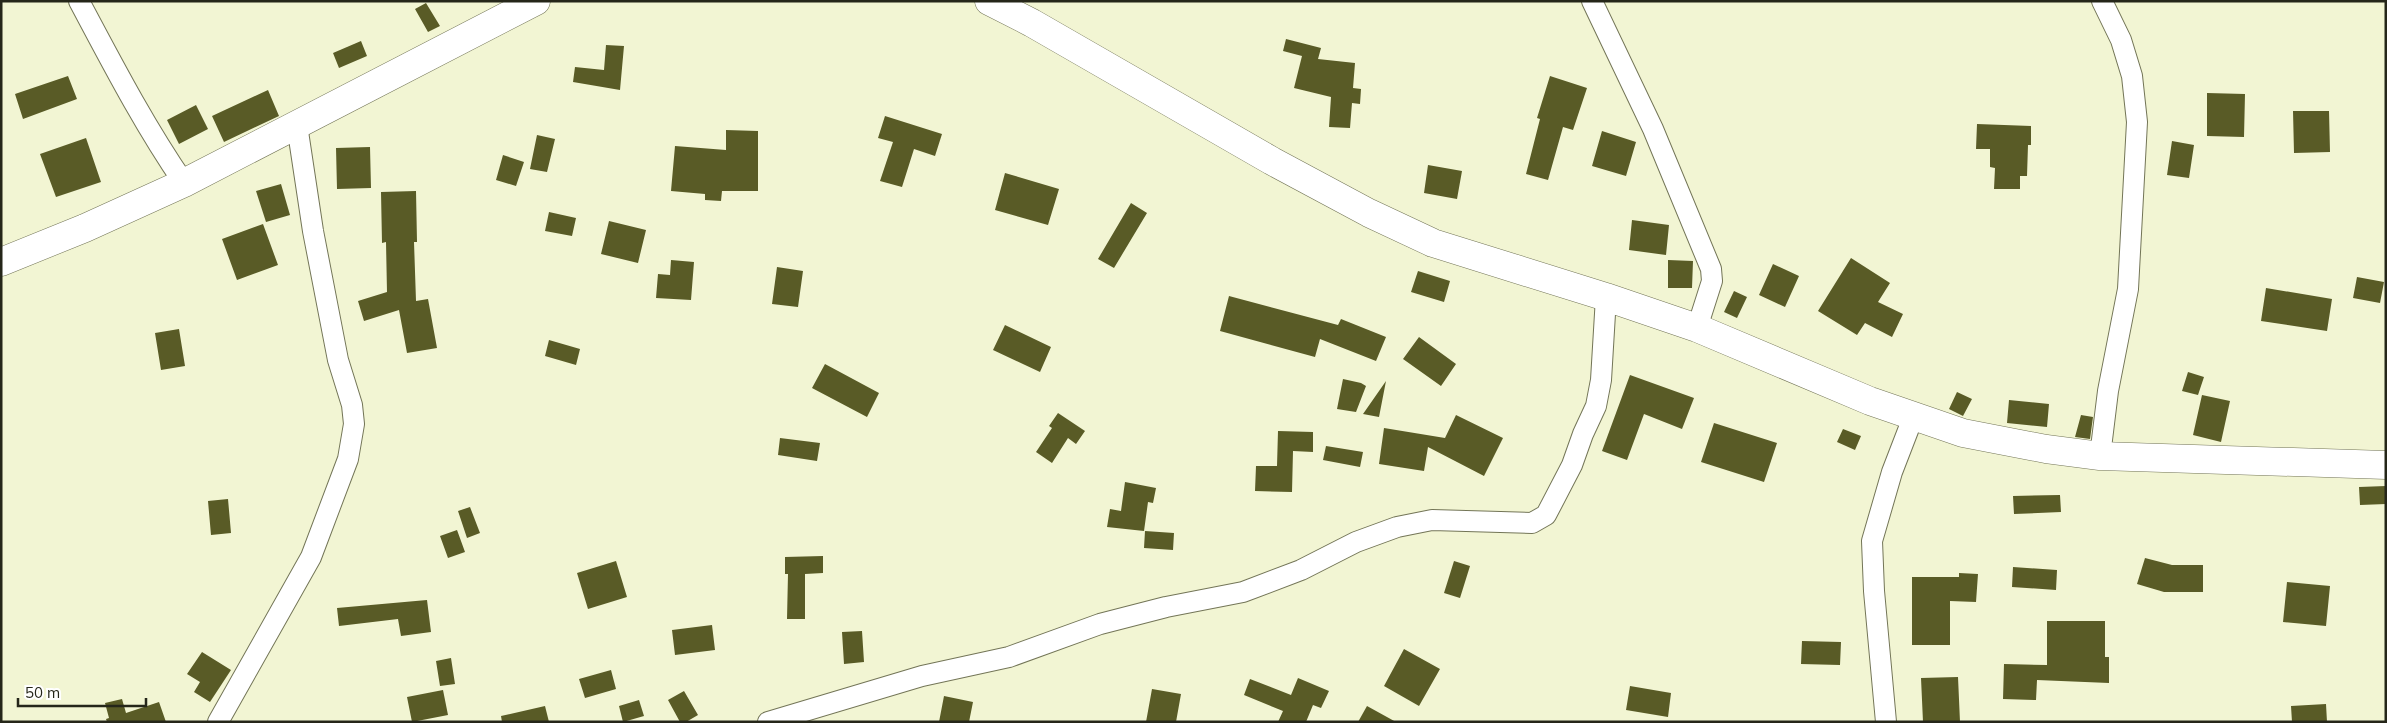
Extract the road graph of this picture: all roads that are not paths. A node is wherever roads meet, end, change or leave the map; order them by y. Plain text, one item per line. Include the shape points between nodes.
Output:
1 (79, 1) edge
2 (536, 1) edge
3 (989, 1) edge
4 (1592, 1) edge
5 (2102, 1) edge
6 (298, 125) junction
7 (184, 183) junction
8 (1, 262) edge
9 (1606, 297) junction
10 (1697, 328) junction
11 (1914, 414) junction
12 (2100, 456) junction
13 (2386, 465) edge
14 (218, 722) edge
15 (768, 722) edge
16 (1886, 722) edge

1 - 7 street via 135,105
2 - 6 main road
3 - 9 main road via 1369,213 1433,243
4 - 10 street via 1653,129 1710,263 1712,281
5 - 12 street via 2121,40 2132,76 2137,122 2128,289 2108,391
6 - 7 main road
6 - 14 street via 313,231 354,424 348,459 311,557
7 - 8 main road
9 - 10 main road
9 - 15 street via 1596,406 1572,465 1546,515 1532,523 1432,520 1397,526 1356,542 1301,570 1243,592 1100,624 1009,657 922,676
10 - 11 main road via 1870,401
11 - 12 main road via 1964,433
11 - 16 street via 1892,472 1872,541
12 - 13 main road

